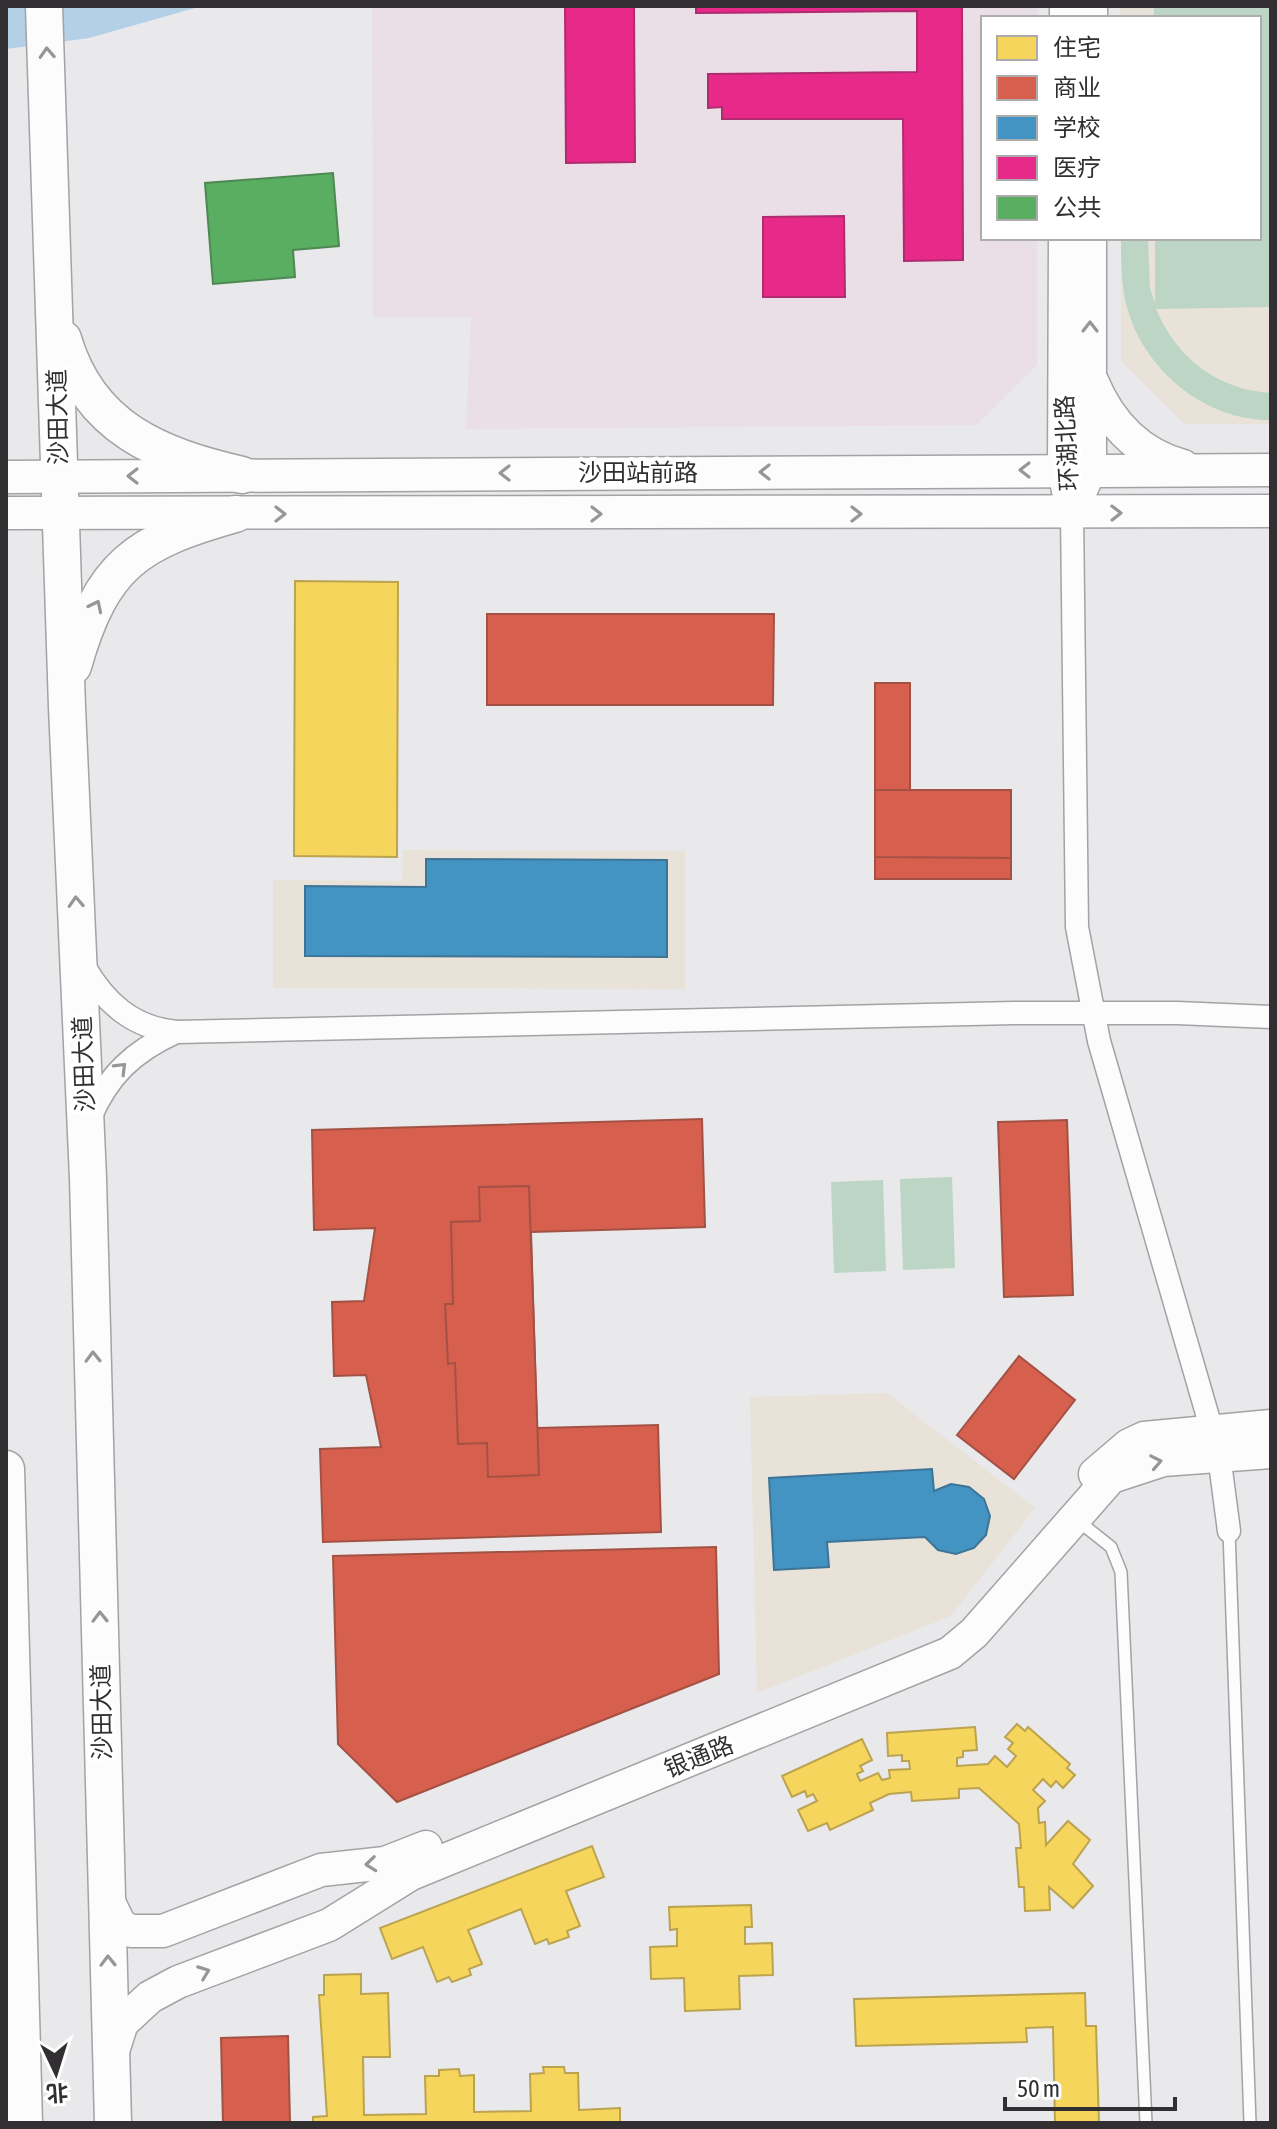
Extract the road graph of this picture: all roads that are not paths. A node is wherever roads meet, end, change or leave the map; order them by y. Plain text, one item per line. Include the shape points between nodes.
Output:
1 (44, 6) edge
2 (1065, 240) edge
3 (1090, 240) edge
4 (56, 312) junction
5 (1090, 376) junction
6 (1077, 470) junction
7 (1197, 470) junction
8 (1271, 470) edge
9 (242, 475) junction
10 (60, 476) junction
11 (6, 477) edge
12 (1271, 511) edge
13 (6, 513) edge
14 (61, 513) junction
15 (235, 514) junction
16 (1072, 514) junction
17 (67, 707) junction
18 (79, 956) junction
19 (1093, 1012) junction
20 (1271, 1017) edge
21 (177, 1032) junction
22 (87, 1126) junction
23 (1271, 1426) edge
24 (1215, 1443) junction
25 (1271, 1452) edge
26 (6, 1469) edge
27 (1069, 1514) junction
28 (1229, 1531) joint
29 (7, 1550) edge
30 (107, 1898) junction
31 (14, 2011) edge
32 (111, 2057) junction
33 (24, 2123) edge
34 (113, 2123) edge
35 (1146, 2123) edge
36 (1250, 2123) edge

4 -> 1 main road, 沙田大道
2 - 6 street, 环湖北路
5 -> 3 street, 环湖北路
4 - 9 main road via 66,350 110,419 142,443 187,462
4 - 10 main road, 沙田大道
5 - 6 street, 环湖北路
5 - 7 street via 1119,428 1168,462
6 - 7 street, 沙田站前路
6 -> 9 street, 沙田站前路
6 - 16 street, 环湖北路
7 - 8 street, 沙田站前路
9 -> 10 street, 沙田站前路
10 - 11 street, 沙田站前路
10 - 14 main road, 沙田大道
16 -> 12 street, 沙田站前路
13 - 14 street, 沙田站前路
14 - 15 street, 沙田站前路
14 - 17 main road, 沙田大道
15 -> 16 street, 沙田站前路
17 -> 15 main road via 80,641 106,585 128,558 180,529
16 - 19 street via 1077,927
18 -> 17 main road, 沙田大道
18 - 21 street via 113,1007 157,1030
18 - 22 main road, 沙田大道
19 - 20 street
19 - 21 street
19 - 24 street
22 -> 21 street via 115,1072
30 -> 22 main road, 沙田大道
23 - 24 street, 银通路
24 - 25 street, 银通路
24 - 27 street, 银通路 via 1160,1434 1129,1445 1104,1464
24 - 28 street
26 - 29 main road
27 -> 30 street, 银通路 via 964,1624 917,1653 394,1859 321,1870 184,1925 131,1931 120,1925
32 -> 27 street, 银通路 via 122,2023 133,2010 178,1982 329,1925 411,1874 950,1653 974,1633
27 - 35 lane via 1111,1547 1121,1572
28 - 36 lane
29 - 31 main road
32 -> 30 main road, 沙田大道
31 - 33 main road
32 - 34 main road, 沙田大道

